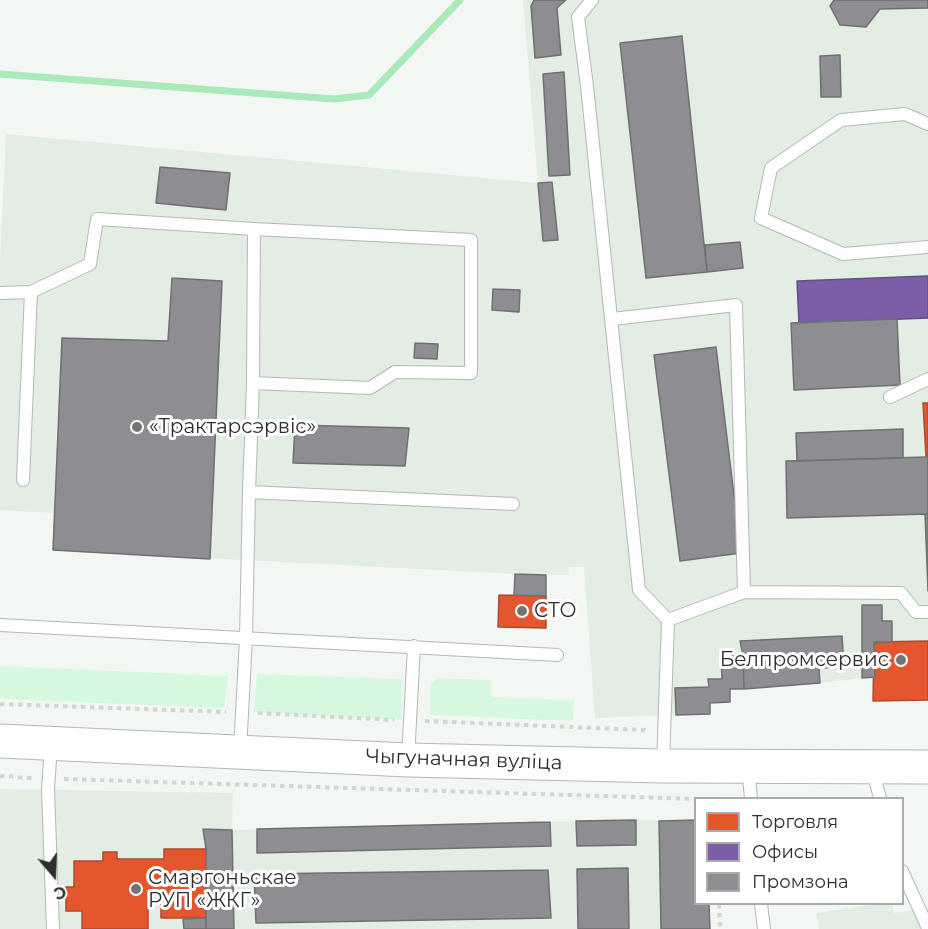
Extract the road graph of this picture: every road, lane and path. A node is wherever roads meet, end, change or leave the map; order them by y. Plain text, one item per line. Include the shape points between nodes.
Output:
1 (592, 0) edge
2 (928, 124) edge
3 (254, 229) junction
4 (928, 247) edge
5 (31, 292) junction
6 (0, 293) edge
7 (612, 319) junction
8 (928, 379) edge
9 (253, 382) junction
10 (890, 397) dead end
11 (22, 480) dead end
12 (249, 492) junction
13 (513, 504) dead end
14 (744, 592) junction
15 (928, 612) edge
16 (668, 620) junction
17 (0, 625) edge
18 (246, 638) junction
19 (414, 646) junction
20 (556, 655) dead end
21 (0, 704) edge
22 (241, 713) junction
23 (410, 720) junction
24 (0, 741) edge
25 (51, 743) junction
26 (240, 751) junction
27 (663, 753) junction
28 (408, 760) junction
29 (748, 766) junction
30 (872, 767) junction
31 (928, 767) edge
32 (0, 776) edge
33 (49, 778) junction
34 (751, 797) edge
35 (880, 797) edge
36 (694, 799) edge
37 (904, 873) edge
38 (719, 905) edge
39 (761, 905) edge
40 (928, 928) edge
41 (53, 929) edge
42 (720, 929) edge
43 (764, 929) edge

1 - 7 lane via 578,17
2 - 4 lane via 905,114 841,120 771,168 762,218 843,254
3 - 5 lane via 97,219 90,264
3 - 9 lane
3 - 9 lane via 471,240 471,373 394,372 370,388
5 - 6 lane
5 - 11 lane
7 - 14 lane via 736,305
7 - 16 lane via 639,590
8 - 10 lane
9 - 12 lane
12 - 13 lane
12 - 18 lane
14 - 15 lane via 901,593 915,612
14 - 16 lane
16 - 27 lane
17 - 18 lane
18 - 19 lane
18 - 22 lane
19 - 20 lane
19 - 23 lane
21 - 22 path
22 - 23 path
22 - 26 lane
23 - 27 path via 645,729 659,740
23 - 28 lane
24 - 25 street, Чыгуначная вуліца
25 - 26 street, Чыгуначная вуліца
25 - 33 lane
26 - 28 street, Чыгуначная вуліца
27 - 28 street, Чыгуначная вуліца
27 - 29 street, Чыгуначная вуліца
29 - 30 street, Чыгуначная вуліца
29 - 34 lane
30 - 31 street, Чыгуначная вуліца
30 - 35 lane
32 - 33 path
33 - 36 path
33 - 41 lane
37 - 40 lane
38 - 42 path
39 - 43 lane

